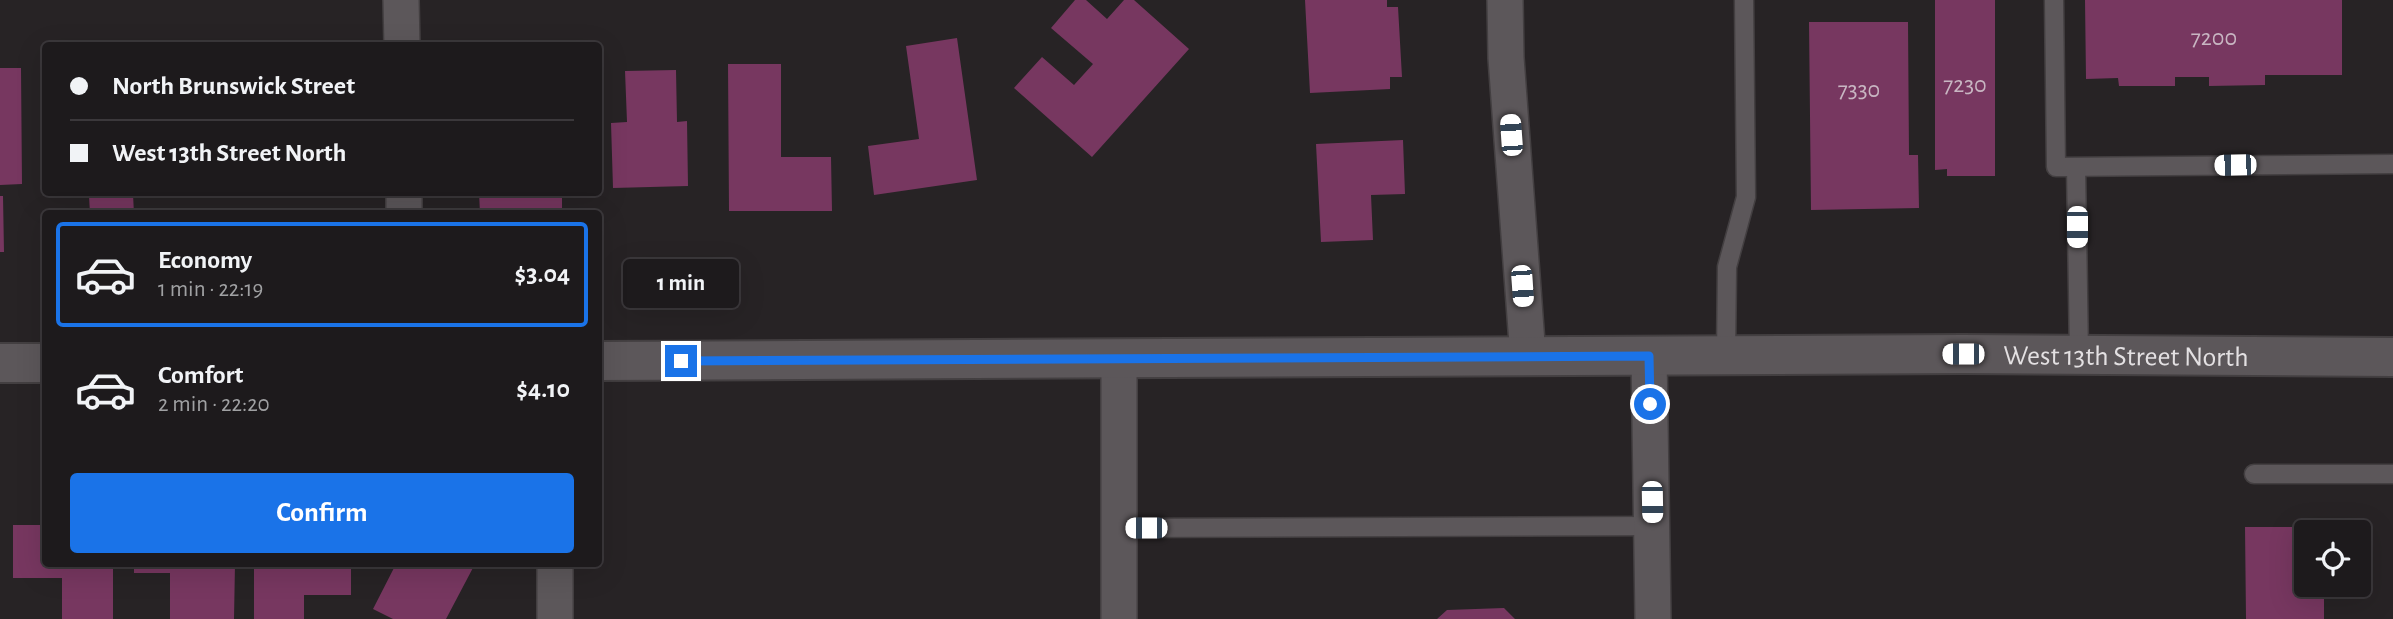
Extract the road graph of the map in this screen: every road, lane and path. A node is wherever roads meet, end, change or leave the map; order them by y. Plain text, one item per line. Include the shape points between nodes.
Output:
1 (401, 0) edge
2 (1505, 0) edge
3 (1744, 0) edge
4 (2054, 0) edge
5 (402, 42) edge
6 (2393, 164) edge
7 (2077, 167) junction
8 (1726, 355) junction
9 (2078, 355) junction
10 (1649, 356) junction
11 (1528, 357) junction
12 (2393, 357) edge
13 (1119, 359) junction
14 (602, 361) edge
15 (0, 363) edge
16 (42, 363) edge
17 (2254, 474) dead end
18 (2393, 474) edge
19 (1652, 526) junction
20 (1119, 528) junction
21 (555, 567) edge
22 (555, 619) edge
23 (1119, 619) edge
24 (1653, 619) edge

1 - 5 street
2 - 11 street
3 - 8 lane via 1746,197 1727,267
4 - 7 lane via 2056,167
6 - 7 lane
7 - 9 lane
8 - 9 street, West 13th Street North
8 - 10 street, West 13th Street North
9 - 12 street, West 13th Street North
10 - 11 street, West 13th Street North
10 - 19 street
11 - 13 street, West 13th Street North
13 - 14 street, West 13th Street North
13 - 20 street
15 - 16 street
17 - 18 lane
19 - 20 lane
19 - 24 street
20 - 23 street
21 - 22 street

